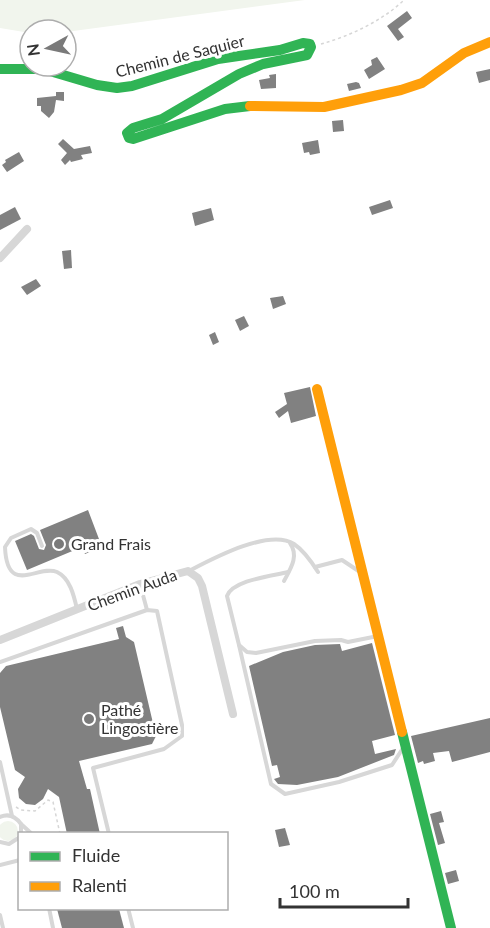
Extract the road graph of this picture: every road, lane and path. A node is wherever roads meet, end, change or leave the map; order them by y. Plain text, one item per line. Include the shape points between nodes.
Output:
1 (404, 0) edge
2 (490, 42) edge
3 (311, 47) junction
4 (0, 69) edge
5 (27, 229) dead end
6 (0, 258) edge
7 (317, 389) dead end
8 (290, 542) junction
9 (42, 546) dead end
10 (315, 567) junction
11 (188, 571) junction
12 (288, 572) junction
13 (318, 572) dead end
14 (362, 574) junction
15 (284, 581) dead end
16 (140, 584) junction
17 (77, 609) junction
18 (147, 610) junction
19 (378, 636) junction
20 (0, 640) edge
21 (239, 645) junction
22 (0, 662) edge
23 (233, 714) dead end
24 (405, 745) junction
25 (0, 762) edge
26 (14, 805) dead end
27 (12, 816) junction
28 (0, 817) edge
29 (21, 824) junction
30 (20, 832) edge
31 (30, 832) edge
32 (60, 832) edge
33 (109, 832) edge
34 (18, 837) edge
35 (0, 843) edge
36 (18, 860) edge
37 (0, 865) edge
38 (49, 910) edge
39 (128, 910) edge
40 (0, 915) edge
41 (3, 928) edge
42 (53, 928) edge
43 (133, 928) edge
44 (451, 928) edge

1 - 3 path via 375,22
2 - 3 street, Chemin de Saquier via 464,53 422,83 401,90 324,107 242,106 139,138 128,136 129,130 162,119 238,74 302,56
3 - 4 street, Chemin de Saquier via 303,43 218,59 117,88 43,69
5 - 6 street
7 - 14 street
8 - 10 lane
8 - 11 lane via 254,543
8 - 12 lane via 295,554
9 - 17 lane via 31,529 11,538 5,547 11,570 24,576 56,572 69,584
10 - 13 lane
10 - 14 lane via 342,560
11 - 16 street, Chemin Auda
11 - 23 street, Chemin Auda via 202,586
12 - 15 lane
12 - 21 lane via 230,590 227,596
14 - 19 street
16 - 17 street, Chemin Auda
16 - 18 lane
17 - 20 street, Chemin Auda
18 - 22 lane
18 - 33 lane via 157,611 182,736 164,749 93,768
19 - 21 lane via 348,642 302,643 256,653
19 - 24 street
21 - 24 lane via 271,784 285,794 339,783 392,765
24 - 44 street
25 - 27 lane
26 - 32 path via 34,811 48,800 53,802
27 - 28 lane
27 - 29 lane
29 - 30 lane
29 - 31 lane
34 - 35 lane via 9,844
36 - 37 lane
38 - 42 lane
39 - 43 lane
40 - 41 lane

